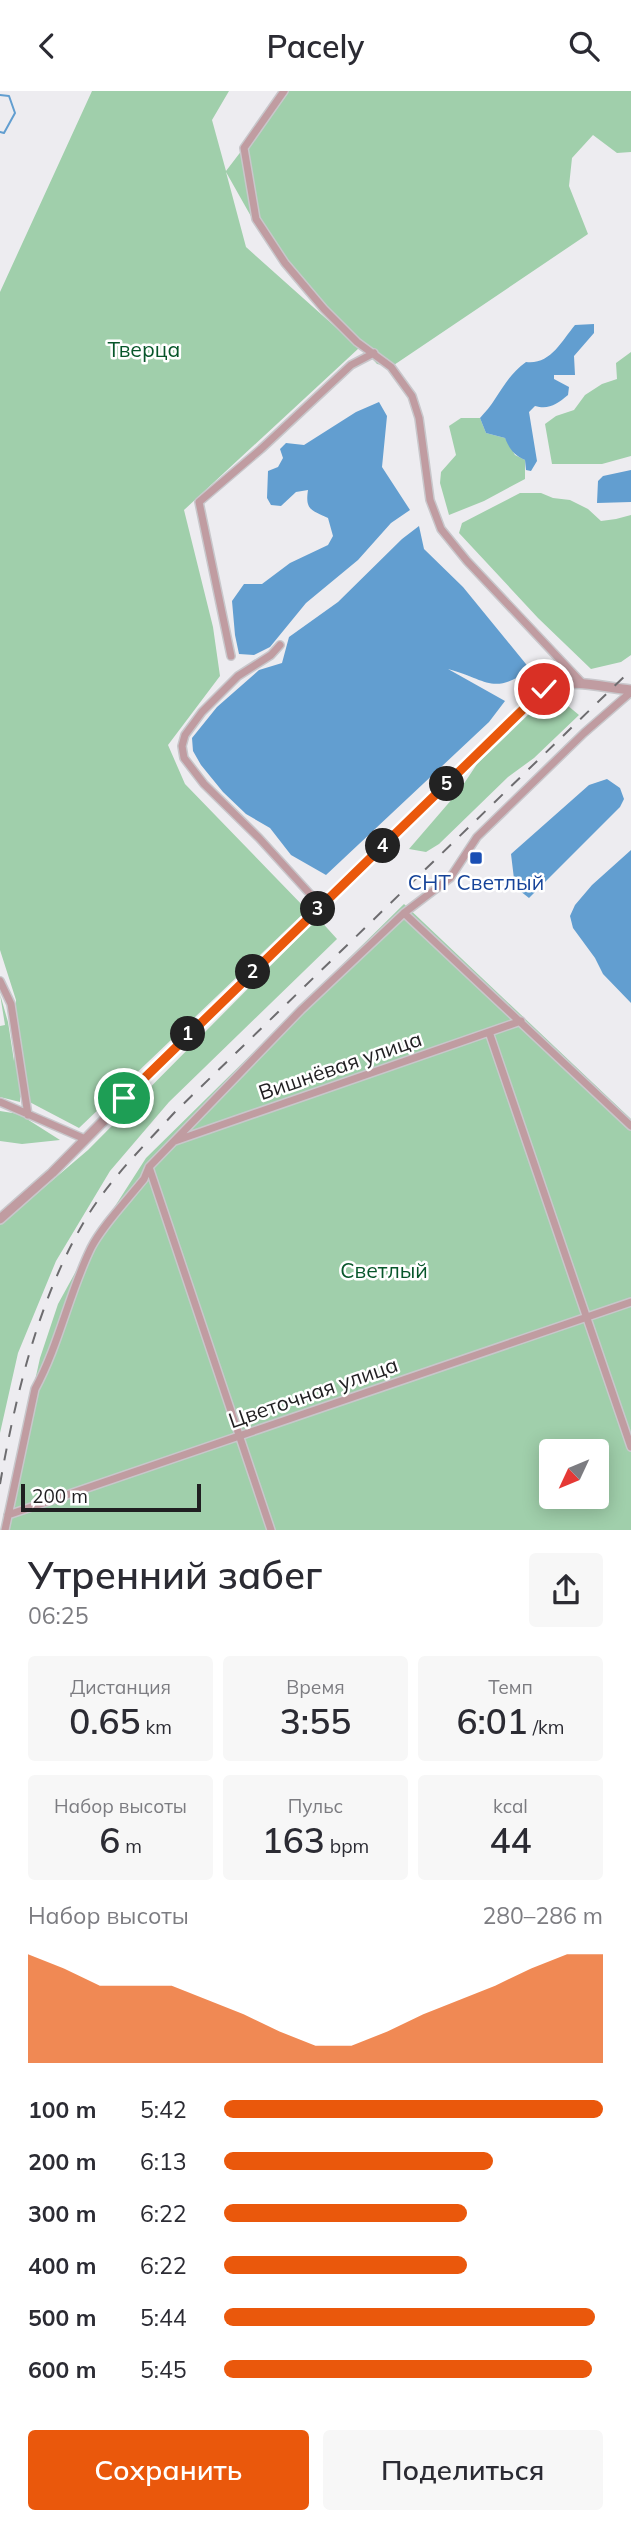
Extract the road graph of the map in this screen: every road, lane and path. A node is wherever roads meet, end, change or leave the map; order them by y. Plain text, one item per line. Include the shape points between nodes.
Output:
1 (284, 91) edge
2 (374, 353) junction
3 (280, 645) dead end
4 (231, 656) dead end
5 (583, 685) junction
6 (631, 691) edge
7 (321, 906) junction
8 (404, 913) junction
9 (0, 981) edge
10 (521, 1021) junction
11 (489, 1031) junction
12 (0, 1103) edge
13 (28, 1115) junction
14 (631, 1126) edge
15 (85, 1139) junction
16 (170, 1143) junction
17 (149, 1167) junction
18 (0, 1219) edge
19 (631, 1302) edge
20 (586, 1317) junction
21 (240, 1436) junction
22 (631, 1447) edge
23 (8, 1515) junction
24 (5, 1530) edge
25 (271, 1530) edge

1 - 2 street via 244,148 256,219 316,300
2 - 4 street via 351,365 199,503
2 - 5 street via 391,367 417,407 430,500 441,529
3 - 7 street via 238,676 202,712 182,746 184,758 204,784
5 - 6 street
5 - 7 street via 553,685 538,694
6 - 8 street via 477,837 450,878
7 - 15 street
8 - 10 street
8 - 16 street
9 - 13 street via 11,1004
10 - 11 street, Вишнёвая улица
10 - 14 street
11 - 16 street, Вишнёвая улица
11 - 20 street
12 - 13 street
13 - 15 street
15 - 18 street
16 - 17 street
17 - 21 street
17 - 23 street via 92,1245 34,1389
19 - 20 street, Цветочная улица
20 - 21 street, Цветочная улица
20 - 22 street
21 - 23 street, Цветочная улица
21 - 25 street
23 - 24 street

